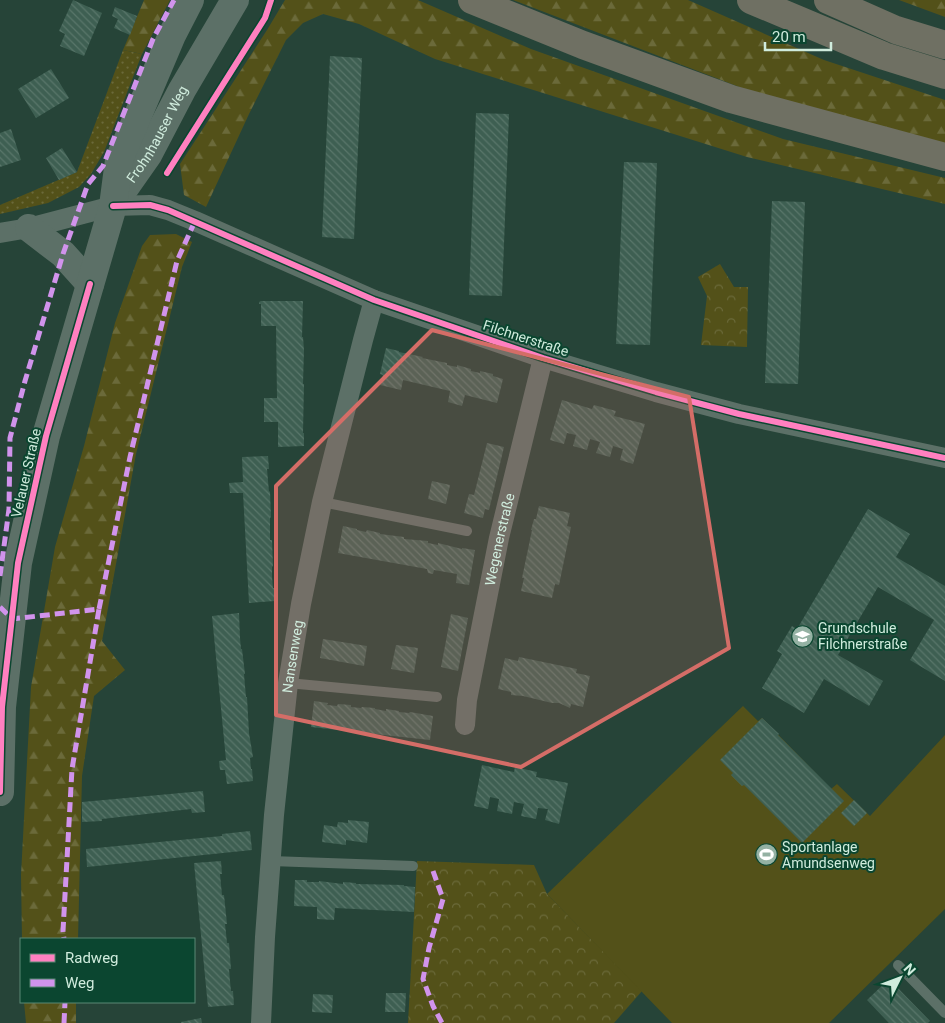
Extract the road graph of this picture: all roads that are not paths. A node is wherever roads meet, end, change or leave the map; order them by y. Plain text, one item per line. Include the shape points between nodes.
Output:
1 (190, 0) edge
2 (235, 0) edge
3 (472, 0) edge
4 (750, 0) edge
5 (828, 0) edge
6 (945, 45) edge
7 (945, 75) edge
8 (945, 157) edge
9 (112, 206) junction
10 (29, 228) junction
11 (0, 233) edge
12 (90, 284) junction
13 (374, 300) junction
14 (543, 358) junction
15 (945, 458) edge
16 (322, 502) junction
17 (467, 531) dead end
18 (288, 682) junction
19 (437, 697) dead end
20 (465, 725) dead end
21 (0, 792) edge
22 (271, 860) junction
23 (413, 866) dead end
24 (898, 965) dead end
25 (945, 1013) edge
26 (261, 1023) edge

1 - 9 main road, Frohnhauser Weg via 119,160
2 - 9 main road, Frohnhauser Weg via 148,155
3 - 8 highway via 731,99
4 - 7 highway via 884,56
5 - 6 highway via 896,30
9 - 10 street
9 - 12 main road, Velauer Straße
9 - 13 street, Filchnerstraße via 150,205 168,210
10 - 11 street
10 - 12 main road via 63,254
12 - 21 main road, Velauer Straße via 46,436 18,563 2,707
13 - 14 street, Filchnerstraße
13 - 16 street, Nansenweg
14 - 15 street, Filchnerstraße via 739,414
14 - 20 street, Wegenerstraße via 499,538 467,700
16 - 17 lane
16 - 18 street, Nansenweg
18 - 19 lane
18 - 22 street, Nansenweg
22 - 23 lane
22 - 26 street, Nansenweg
24 - 25 lane

